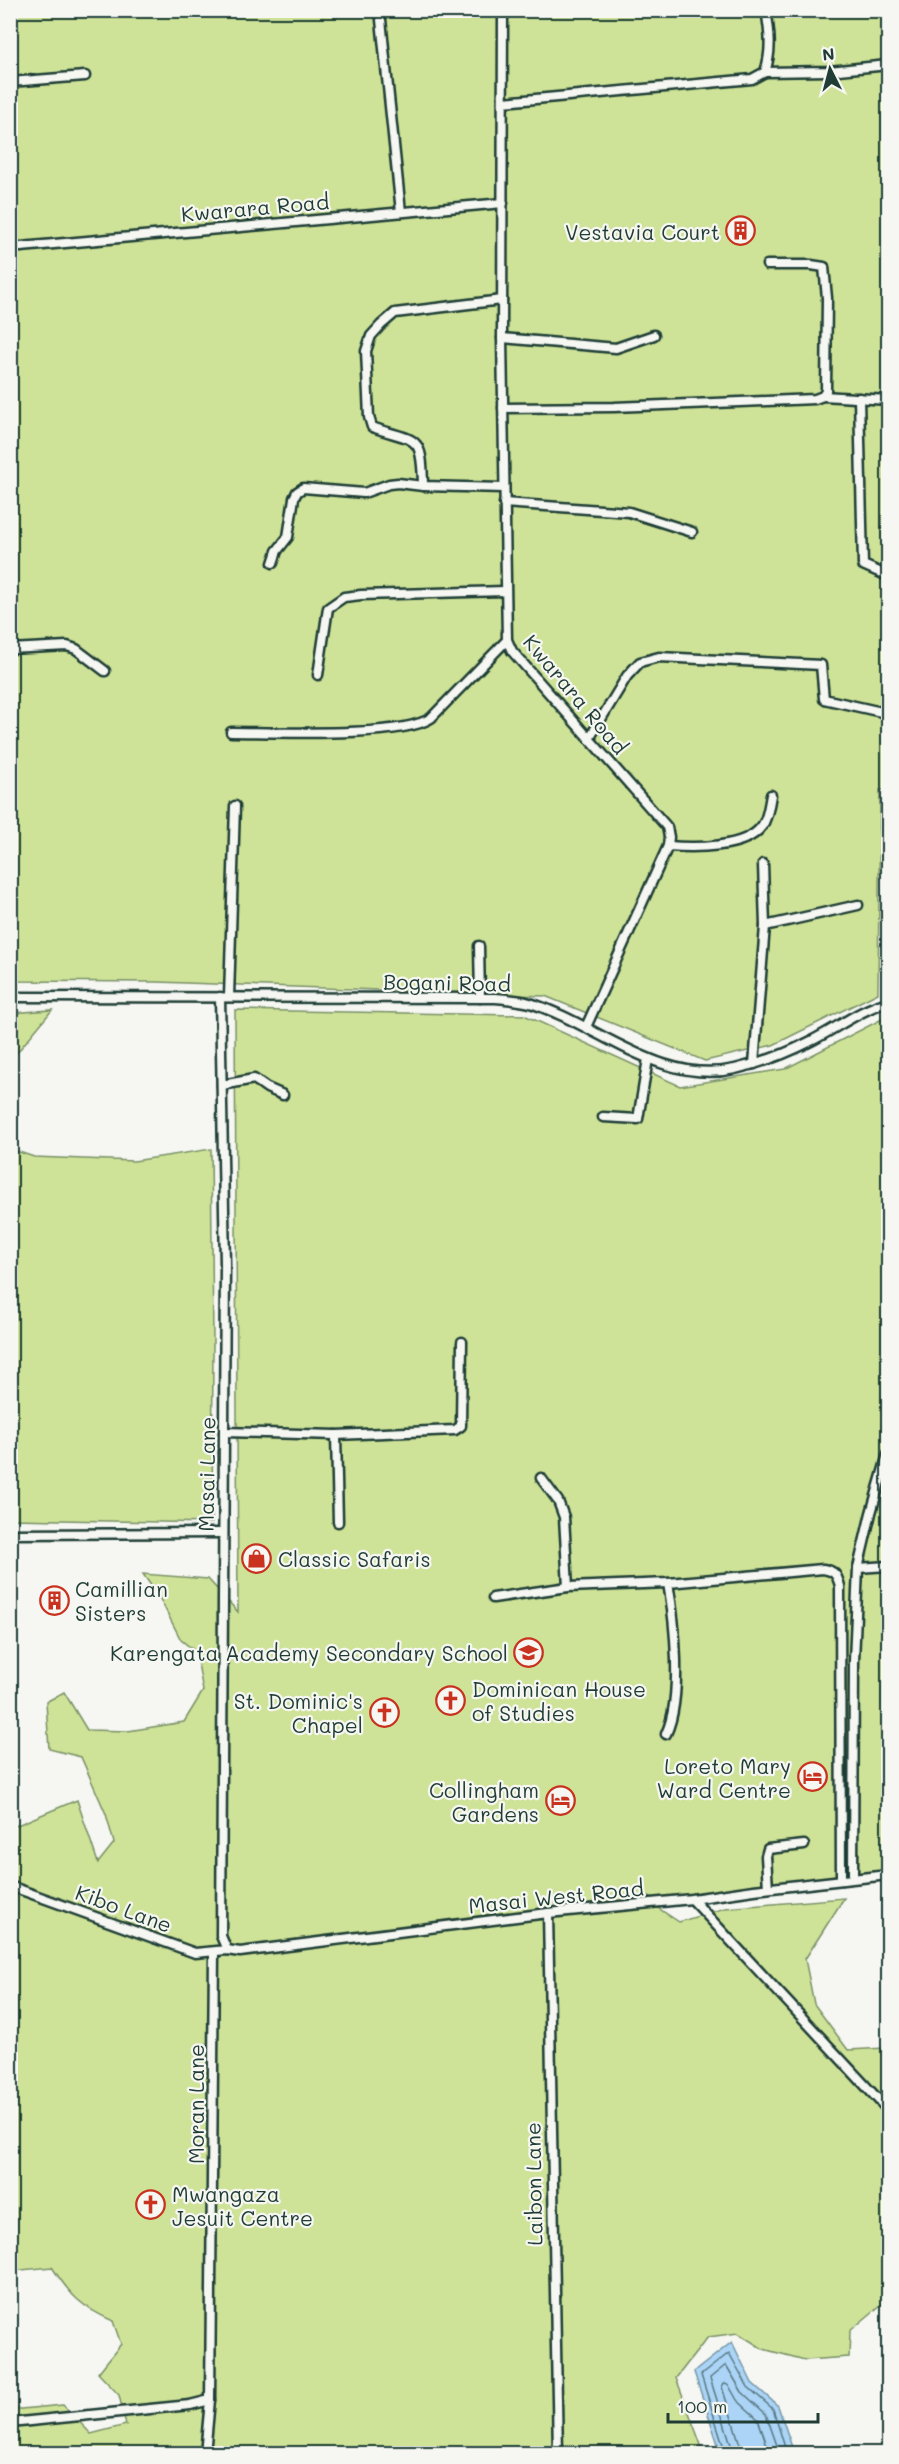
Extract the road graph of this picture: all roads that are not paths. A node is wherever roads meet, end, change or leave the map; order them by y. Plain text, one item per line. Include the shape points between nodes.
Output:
1 (380, 10) edge
2 (503, 10) edge
3 (766, 10) edge
4 (888, 65) edge
5 (765, 72) junction
6 (85, 76) dead end
7 (10, 82) edge
8 (503, 102) junction
9 (503, 203) junction
10 (401, 212) junction
11 (10, 248) edge
12 (767, 265) dead end
13 (502, 300) junction
14 (654, 335) dead end
15 (502, 338) junction
16 (823, 396) junction
17 (859, 398) junction
18 (888, 400) edge
19 (503, 408) junction
20 (423, 486) junction
21 (504, 488) junction
22 (504, 503) junction
23 (692, 532) dead end
24 (273, 563) dead end
25 (888, 576) edge
26 (505, 591) junction
27 (507, 640) junction
28 (10, 649) edge
29 (105, 671) dead end
30 (318, 675) dead end
31 (886, 713) dead end
32 (231, 732) dead end
33 (589, 739) junction
34 (771, 795) dead end
35 (235, 806) dead end
36 (668, 846) junction
37 (763, 864) dead end
38 (858, 905) dead end
39 (765, 926) junction
40 (479, 946) dead end
41 (10, 997) edge
42 (224, 997) junction
43 (480, 998) junction
44 (888, 1002) edge
45 (586, 1027) junction
46 (648, 1059) junction
47 (754, 1064) junction
48 (222, 1084) junction
49 (284, 1095) dead end
50 (603, 1117) dead end
51 (462, 1342) dead end
52 (224, 1432) junction
53 (336, 1435) junction
54 (888, 1454) edge
55 (541, 1478) dead end
56 (338, 1522) dead end
57 (223, 1533) junction
58 (10, 1534) edge
59 (888, 1566) edge
60 (858, 1568) junction
61 (668, 1582) junction
62 (568, 1587) junction
63 (493, 1598) dead end
64 (666, 1734) dead end
65 (804, 1845) dead end
66 (888, 1875) edge
67 (853, 1878) junction
68 (841, 1880) junction
69 (10, 1886) edge
70 (768, 1888) junction
71 (692, 1899) junction
72 (548, 1913) junction
73 (227, 1950) junction
74 (214, 1953) junction
75 (888, 2110) edge
76 (210, 2400) junction
77 (10, 2423) edge
78 (205, 2454) edge
79 (558, 2454) edge

1 - 10 street
2 - 8 street, Kwarara Road
3 - 5 street via 771,56
4 - 5 street
5 - 8 street via 753,78
6 - 7 street
8 - 9 street, Kwarara Road
9 - 10 street, Kwarara Road
9 - 13 street, Kwarara Road
10 - 11 street, Kwarara Road
12 - 16 street via 824,267 827,343
13 - 15 street, Kwarara Road
13 - 20 street via 395,313 371,336 366,351 370,423 372,427 412,438 421,450
14 - 15 street via 616,348
15 - 19 street, Kwarara Road
16 - 17 street
16 - 19 street via 614,407
17 - 18 street
17 - 25 street via 863,566
19 - 21 street, Kwarara Road
20 - 21 street
20 - 24 street via 388,484 364,493 303,488 294,498 288,537
21 - 22 street, Kwarara Road
22 - 23 street via 629,512
22 - 26 street, Kwarara Road
26 - 27 street, Kwarara Road
26 - 30 street via 344,597 328,608
27 - 32 street via 431,718 416,726
27 - 33 street, Kwarara Road via 512,651
28 - 29 street via 67,646
31 - 33 street via 824,699 821,665 659,657 640,662 627,676
33 - 36 street, Kwarara Road via 667,827
34 - 36 street via 764,824 758,832 709,847
35 - 42 street, Masai Lane
36 - 45 street
37 - 39 street
38 - 39 street
39 - 47 street
40 - 43 street
41 - 42 street, Bogani Road
42 - 43 street, Bogani Road
42 - 48 street, Masai Lane
43 - 45 street, Bogani Road via 529,1003
44 - 47 street, Bogani Road via 810,1042
45 - 46 street, Bogani Road
46 - 47 street, Bogani Road via 673,1067 715,1071
46 - 50 street via 638,1119
48 - 49 street via 254,1079
48 - 52 street, Masai Lane
51 - 53 street via 462,1426
52 - 53 street
52 - 57 street, Masai Lane
53 - 56 street
54 - 60 street
55 - 62 street via 564,1517
57 - 58 street
57 - 73 street, Masai Lane via 221,1936
59 - 60 street
60 - 67 street
61 - 62 street
61 - 64 street via 676,1627 674,1708
61 - 68 street via 823,1569 837,1575
62 - 63 street
65 - 70 street via 768,1848
66 - 67 street, Masai West Road
67 - 68 street, Masai West Road
68 - 70 street, Masai West Road
69 - 74 street, Kibo Lane via 195,1953
70 - 71 street, Masai West Road
71 - 72 street, Masai West Road
71 - 75 street
72 - 73 street, Masai West Road via 240,1952
72 - 79 street, Laibon Lane
73 - 74 street, Kibo Lane
74 - 76 street, Moran Lane
76 - 77 street
76 - 78 street, Moran Lane

